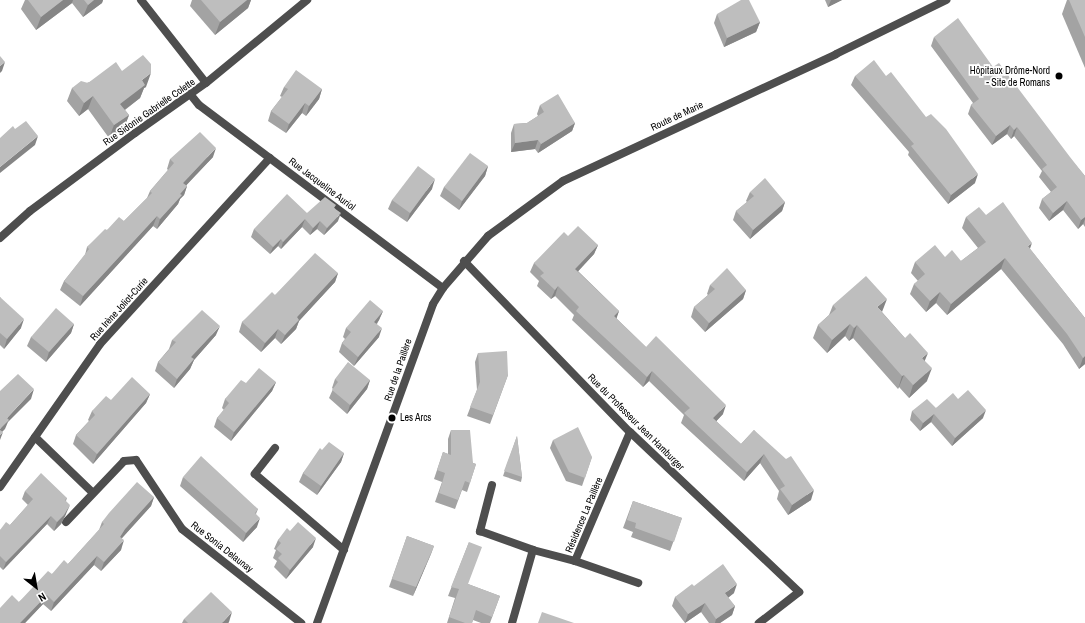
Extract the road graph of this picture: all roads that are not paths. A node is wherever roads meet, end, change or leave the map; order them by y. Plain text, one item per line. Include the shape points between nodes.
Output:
1 (141, 0) edge
2 (307, 0) edge
3 (946, 0) edge
4 (206, 83) junction
5 (190, 94) junction
6 (270, 158) junction
7 (0, 238) edge
8 (464, 261) junction
9 (442, 288) junction
10 (630, 432) junction
11 (35, 437) junction
12 (274, 448) dead end
13 (492, 485) dead end
14 (0, 487) edge
15 (92, 492) junction
16 (66, 522) edge
17 (344, 550) junction
18 (533, 550) junction
19 (575, 561) junction
20 (638, 583) dead end
21 (302, 623) edge
22 (317, 623) edge
23 (512, 623) edge
24 (760, 623) edge

1 - 4 street
2 - 4 street, Rue Sidonie Gabrielle Colette
3 - 8 street, Route de Marie via 563,181 488,236
4 - 5 street, Rue Sidonie Gabrielle Colette
5 - 6 street, Rue Jacqueline Auriol via 199,105
5 - 7 street, Rue Sidonie Gabrielle Colette via 90,166
6 - 9 street, Rue Jacqueline Auriol
6 - 11 street, Rue Irène Joliot-Curie via 100,344
8 - 9 street, Route de Marie
8 - 10 street, Rue du Professeur Jean Hamburger
9 - 17 street, Rue de la Paillère via 423,328
10 - 19 street, Résidence La Paillère
10 - 24 street, Rue du Professeur Jean Hamburger via 799,592
11 - 14 street, Rue Irène Joliot-Curie
11 - 15 street
12 - 17 street via 255,474
13 - 18 street, Résidence La Paillère via 480,531
15 - 16 street, Rue Sonia Delaunay
15 - 21 street, Rue Sonia Delaunay via 124,461 136,460 182,529
17 - 22 street, Rue de la Paillère
18 - 19 street, Résidence La Paillère
18 - 23 street
19 - 20 street

